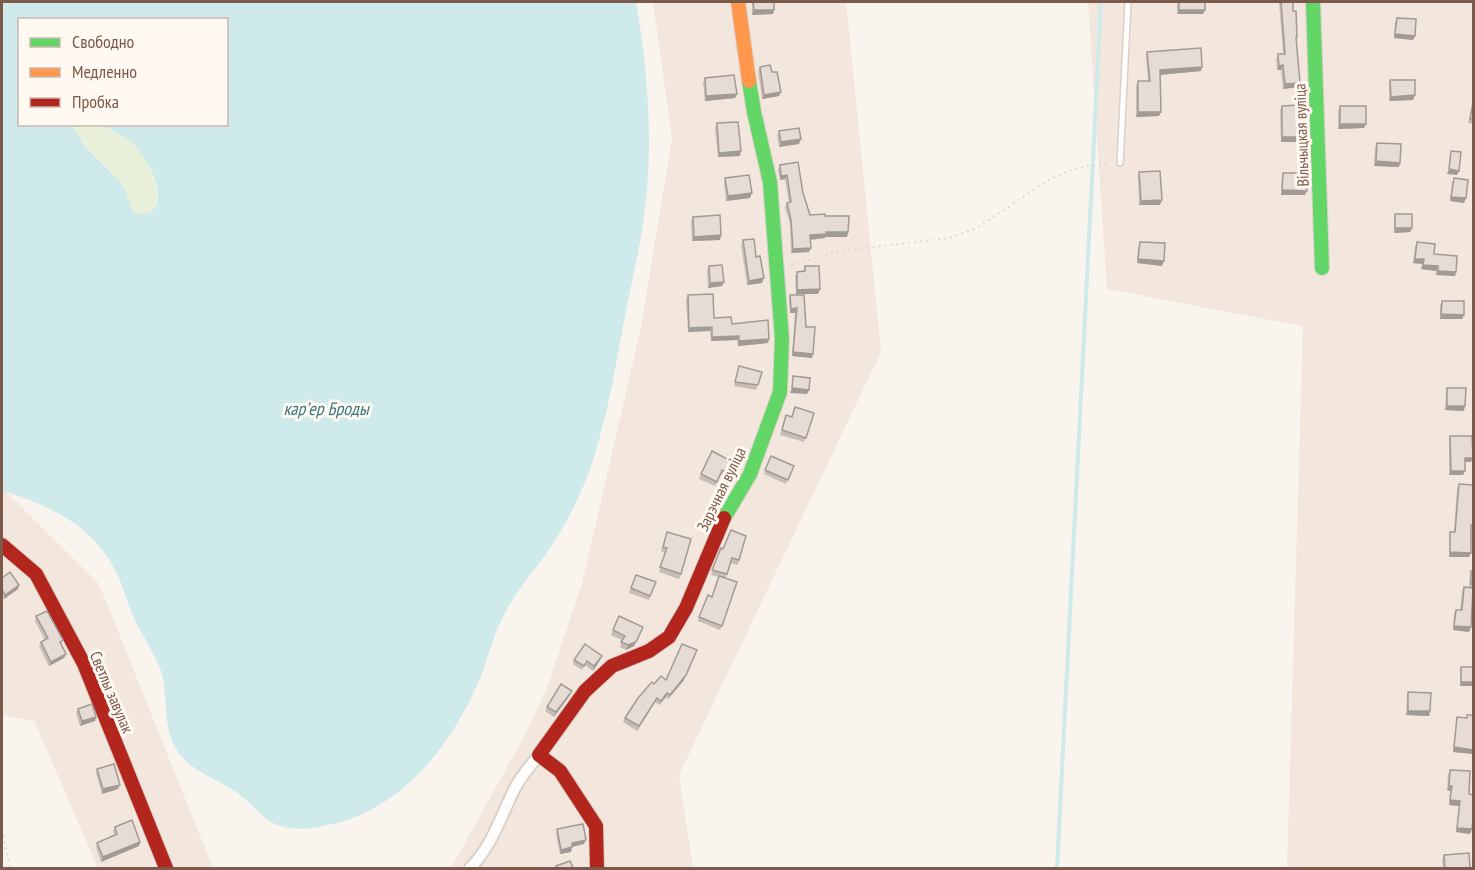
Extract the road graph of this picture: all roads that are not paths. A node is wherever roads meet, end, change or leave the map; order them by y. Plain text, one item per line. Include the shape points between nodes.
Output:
1 (738, 2) edge
2 (1128, 2) edge
3 (1313, 2) edge
4 (1120, 163) dead end
5 (1322, 268) dead end
6 (2, 545) edge
7 (538, 756) junction
8 (166, 868) edge
9 (470, 868) edge
10 (597, 868) edge

1 - 7 street, Зарэчная вуліца via 754,112 770,182 782,339 780,392 750,474 723,520 686,608 669,637 650,651 612,666 585,691
2 - 4 lane
3 - 5 street, Вільчыцкая вуліца
6 - 8 street, Светлы завулак via 36,574 84,664
7 - 9 street
7 - 10 street via 560,771 596,826

